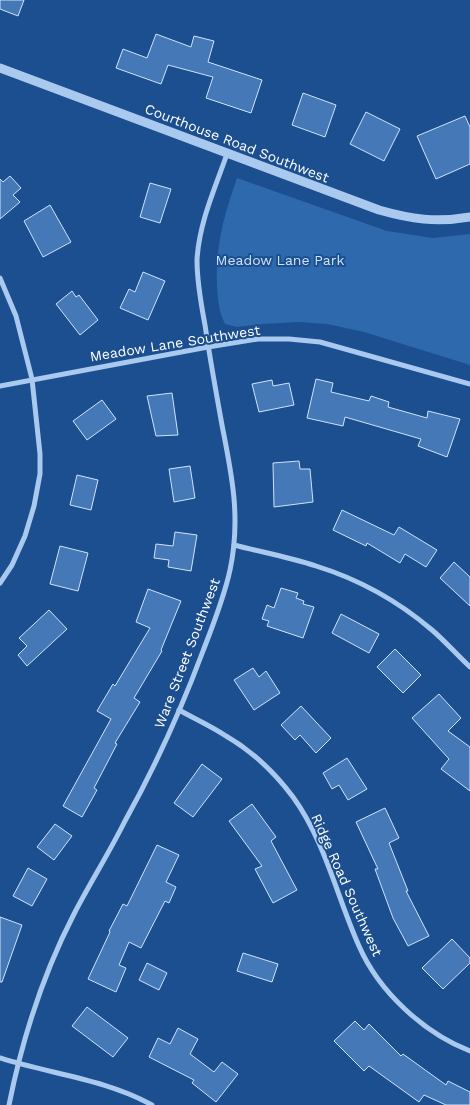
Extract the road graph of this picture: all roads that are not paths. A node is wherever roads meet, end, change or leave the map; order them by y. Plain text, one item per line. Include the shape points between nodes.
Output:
1 (0, 68) edge
2 (227, 154) junction
3 (470, 217) edge
4 (0, 278) edge
5 (208, 347) junction
6 (32, 379) junction
7 (470, 384) edge
8 (0, 386) edge
9 (234, 545) junction
10 (0, 583) edge
11 (470, 667) edge
12 (179, 710) junction
13 (470, 1052) edge
14 (0, 1058) edge
15 (17, 1063) junction
16 (9, 1105) edge
17 (152, 1105) edge

1 - 2 street, Courthouse Road Southwest
2 - 3 street, Courthouse Road Southwest via 397,215 430,220
2 - 5 street, Ware Street Southwest via 207,211 197,260
4 - 6 street via 16,316
5 - 6 street, Meadow Lane Southwest
5 - 7 street, Meadow Lane Southwest via 258,339 320,342
5 - 9 street, Ware Street Southwest via 232,475 236,506
6 - 8 street, Meadow Lane Southwest
6 - 10 street via 40,474 25,536
9 - 11 street via 315,566 381,594 432,630
9 - 12 street, Ware Street Southwest via 222,602
12 - 13 street, Ridge Road Southwest via 227,736 274,775 309,823 360,948 375,973 413,1016
12 - 15 street, Ware Street Southwest via 129,814 73,916 51,965
14 - 15 street
15 - 16 street, Ware Street Southwest
15 - 17 street via 112,1087

